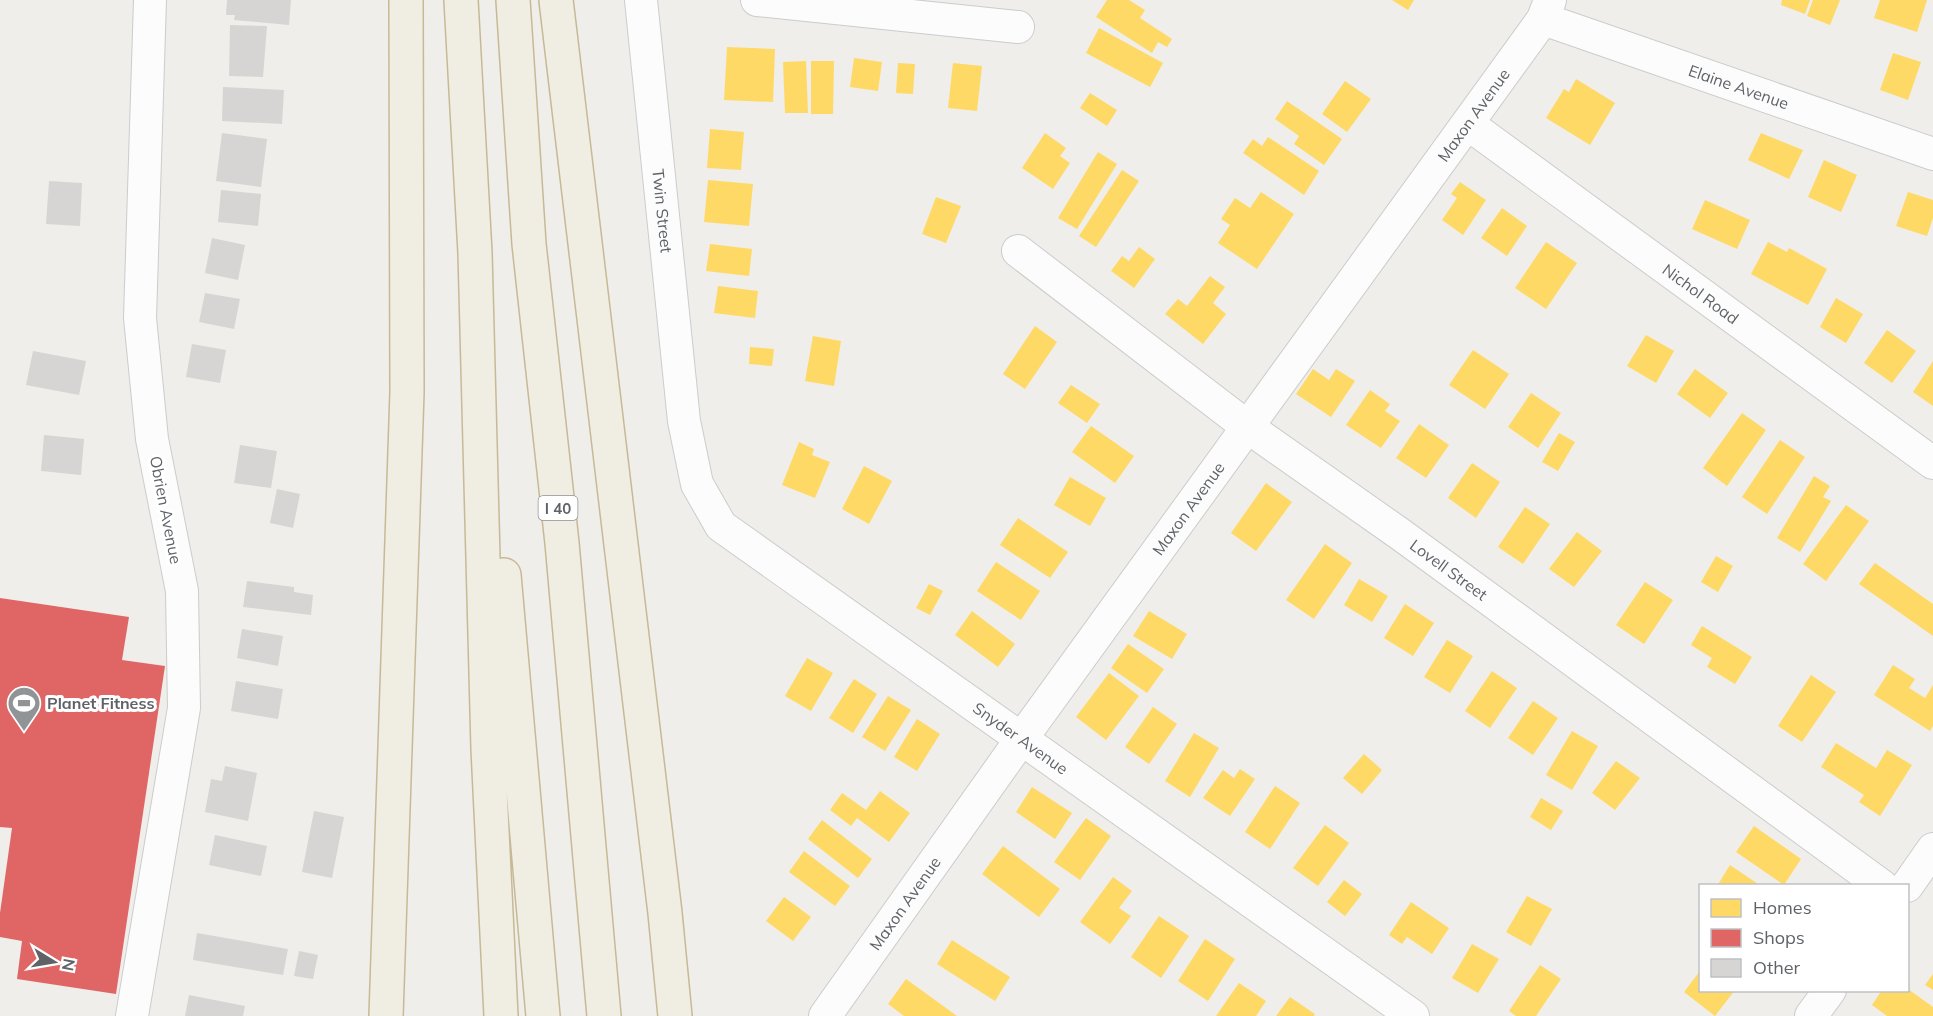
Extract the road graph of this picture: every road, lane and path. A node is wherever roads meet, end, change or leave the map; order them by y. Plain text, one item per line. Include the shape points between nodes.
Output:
1 (150, 0) edge
2 (406, 0) edge
3 (461, 0) edge
4 (513, 0) edge
5 (556, 0) edge
6 (641, 0) edge
7 (758, 0) edge
8 (1546, 10) edge
9 (985, 12) edge
10 (1018, 27) dead end
11 (1468, 124) junction
12 (1933, 154) edge
13 (1018, 251) dead end
14 (475, 253) junction
15 (684, 421) joint
16 (1249, 428) junction
17 (1933, 464) edge
18 (1022, 738) junction
19 (1933, 849) edge
20 (1881, 884) edge
21 (1908, 884) edge
22 (1829, 992) edge
23 (132, 1016) edge
24 (386, 1016) edge
25 (501, 1016) edge
26 (543, 1016) edge
27 (604, 1016) edge
28 (675, 1016) edge
29 (825, 1016) edge
30 (1413, 1016) edge
31 (1811, 1016) edge

1 - 23 street, Obrien Avenue via 140,318 152,439 182,591 184,708
2 - 24 highway via 407,392
3 - 14 highway
4 - 27 highway, I 40 via 529,244 562,543
5 - 28 highway
6 - 15 street, Twin Street
7 - 9 street
8 - 11 street, Maxon Avenue
8 - 12 street, Elaine Avenue
9 - 10 street
11 - 16 street, Maxon Avenue
11 - 17 street, Nichol Road
13 - 16 street, Lovell Street
14 - 25 highway via 488,749
14 - 26 highway
15 - 18 street, Snyder Avenue via 697,484 721,526
16 - 18 street, Maxon Avenue
16 - 20 street, Lovell Street
18 - 29 street, Maxon Avenue
18 - 30 street, Snyder Avenue
19 - 21 street
22 - 31 street

